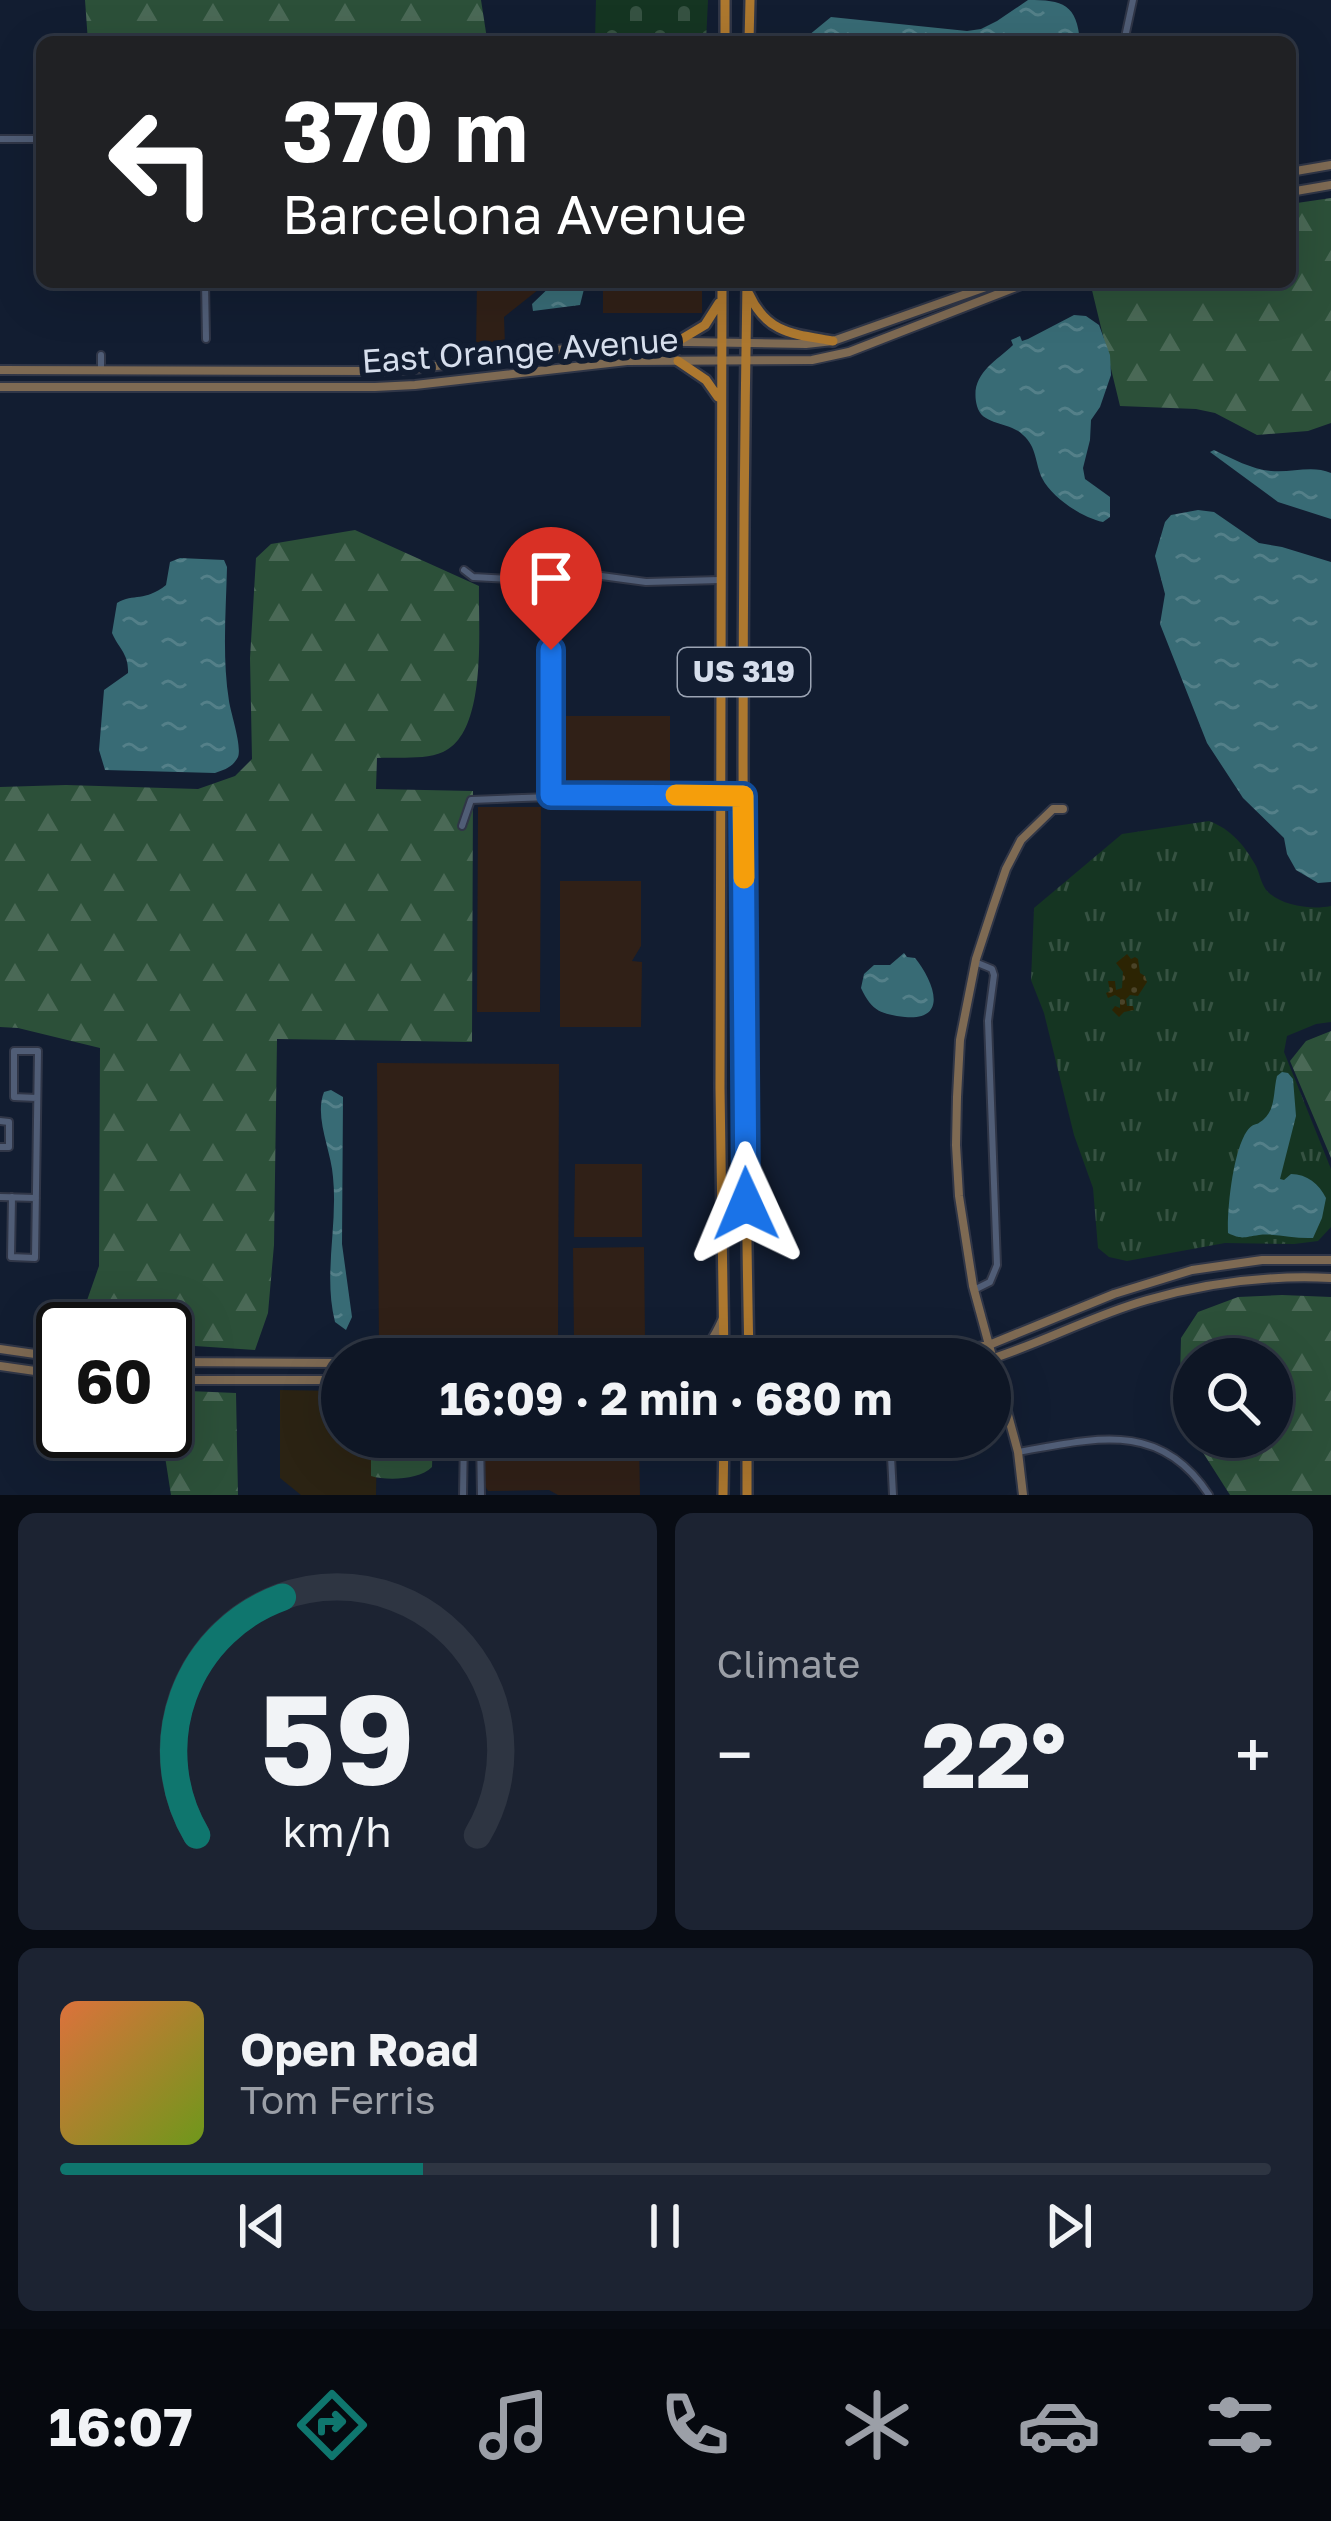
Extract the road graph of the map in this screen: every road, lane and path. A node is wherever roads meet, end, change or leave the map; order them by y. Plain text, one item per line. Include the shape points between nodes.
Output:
1 (725, 0) edge
2 (750, 0) edge
3 (1133, 0) edge
4 (725, 36) edge
5 (749, 36) edge
6 (1125, 36) edge
7 (0, 139) edge
8 (36, 139) edge
9 (1331, 166) edge
10 (1296, 171) edge
11 (1331, 185) edge
12 (1296, 191) edge
13 (205, 288) edge
14 (722, 288) edge
15 (746, 288) edge
16 (747, 288) edge
17 (983, 288) edge
18 (1013, 288) edge
19 (722, 298) junction
20 (206, 339) dead end
21 (680, 340) junction
22 (722, 341) junction
23 (833, 341) junction
24 (745, 342) junction
25 (100, 355) dead end
26 (678, 361) junction
27 (720, 362) junction
28 (746, 362) junction
29 (0, 370) edge
30 (101, 370) junction
31 (0, 387) edge
32 (101, 387) junction
33 (720, 401) junction
34 (464, 570) dead end
35 (720, 580) junction
36 (551, 650) dead end
37 (551, 796) junction
38 (719, 796) junction
39 (743, 796) junction
40 (1063, 808) dead end
41 (461, 826) dead end
42 (976, 962) junction
43 (37, 1098) junction
44 (0, 1121) edge
45 (0, 1147) edge
46 (0, 1197) edge
47 (12, 1197) junction
48 (36, 1198) junction
49 (1331, 1260) edge
50 (1331, 1278) edge
51 (974, 1290) junction
52 (724, 1317) junction
53 (714, 1338) edge
54 (724, 1338) edge
55 (748, 1338) edge
56 (986, 1338) edge
57 (1005, 1338) edge
58 (0, 1349) edge
59 (1011, 1351) edge
60 (36, 1354) edge
61 (192, 1362) edge
62 (321, 1363) edge
63 (0, 1366) edge
64 (36, 1371) edge
65 (192, 1380) edge
66 (321, 1380) edge
67 (1011, 1428) edge
68 (1018, 1452) junction
69 (464, 1458) edge
70 (481, 1458) edge
71 (724, 1458) edge
72 (747, 1458) edge
73 (891, 1458) edge
74 (464, 1495) edge
75 (481, 1495) edge
76 (723, 1495) edge
77 (747, 1495) edge
78 (893, 1495) edge
79 (1023, 1495) edge
80 (1209, 1495) edge

1 - 4 main road
2 - 5 main road
3 - 6 street
7 - 8 street
9 - 10 street
11 - 12 street
13 - 20 street
14 - 19 main road, US 319
15 - 24 main road, US 319
16 - 23 main road via 760,315 778,329
17 - 23 street, East Orange Avenue
18 - 28 street, East Orange Avenue via 848,352
19 - 21 main road via 705,326
19 - 22 main road, US 319
21 - 22 street, East Orange Avenue
21 - 30 street, East Orange Avenue via 380,371
22 - 24 street, East Orange Avenue
22 - 27 main road, US 319
23 - 24 street, East Orange Avenue
24 - 28 main road, US 319
25 - 30 street
26 - 27 street, East Orange Avenue
26 - 32 street, East Orange Avenue via 375,387
26 - 33 main road
27 - 28 street, East Orange Avenue
27 - 33 main road, US 319
28 - 39 main road, US 319
29 - 30 street, East Orange Avenue
30 - 32 street
31 - 32 street, East Orange Avenue
33 - 35 main road, US 319
34 - 35 street via 473,578
35 - 38 main road, US 319
36 - 37 street
37 - 38 street
37 - 41 street via 471,800
38 - 39 street
38 - 52 main road, US 319
39 - 55 main road, US 319
40 - 42 street via 1022,840
42 - 51 street via 960,1040 956,1145
42 - 51 street via 994,975 988,1022 997,1265 991,1282
43 - 43 street via 38,1051 14,1051 14,1097
43 - 48 street
44 - 45 street via 9,1121 9,1147
46 - 47 street
47 - 48 street
47 - 48 street via 11,1258 35,1258
49 - 57 street via 1192,1270
50 - 59 street via 1268,1278 1145,1300
51 - 56 street
52 - 53 street
52 - 54 main road, US 319
58 - 60 street
61 - 62 street
63 - 64 street
65 - 66 street
67 - 68 street
68 - 79 street
68 - 80 street via 1129,1438 1170,1455
69 - 74 street
70 - 75 street
71 - 76 main road
72 - 77 main road
73 - 78 street

